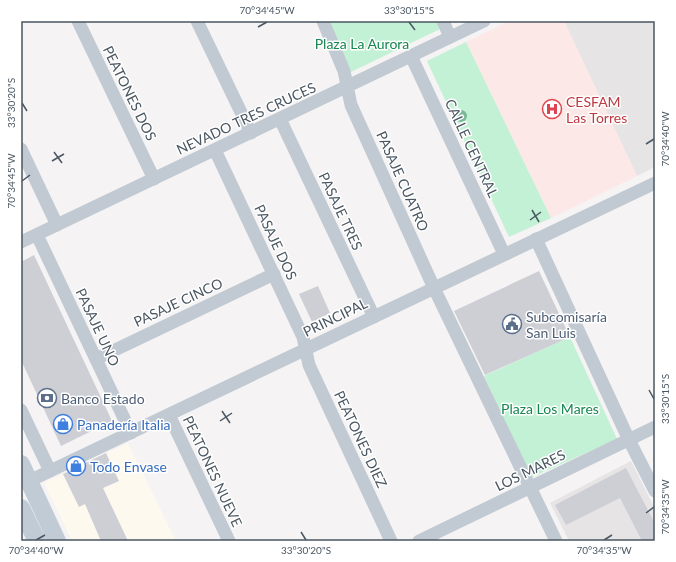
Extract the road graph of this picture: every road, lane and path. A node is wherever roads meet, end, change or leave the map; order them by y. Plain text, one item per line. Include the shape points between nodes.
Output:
1 (78, 21) edge
2 (198, 21) edge
3 (323, 21) edge
4 (444, 21) edge
5 (484, 21) edge
6 (450, 37) junction
7 (412, 56) junction
8 (347, 87) junction
9 (280, 119) junction
10 (251, 133) junction
11 (21, 149) edge
12 (215, 150) junction
13 (154, 179) junction
14 (655, 183) edge
15 (57, 225) junction
16 (37, 235) junction
17 (536, 239) junction
18 (21, 242) edge
19 (504, 254) junction
20 (274, 274) junction
21 (434, 288) junction
22 (374, 317) junction
23 (306, 349) junction
24 (96, 359) junction
25 (21, 410) edge
26 (169, 415) junction
27 (655, 427) edge
28 (131, 433) junction
29 (629, 440) junction
30 (21, 464) edge
31 (50, 471) junction
32 (25, 483) edge
33 (530, 488) junction
34 (655, 492) edge
35 (21, 508) edge
36 (37, 541) edge
37 (57, 541) edge
38 (229, 541) edge
39 (391, 541) edge
40 (419, 541) edge
41 (556, 541) edge

1 - 13 street, PEATONES DOS
2 - 10 street
3 - 8 street, PASAJE CUATRO via 344,71
4 - 6 street
5 - 6 street, NEVADO TRES CRUCES
6 - 7 street, NEVADO TRES CRUCES
7 - 8 street, NEVADO TRES CRUCES
7 - 19 street, CALLE CENTRAL
8 - 9 street, NEVADO TRES CRUCES
8 - 21 street, PASAJE CUATRO via 351,105
9 - 10 street, NEVADO TRES CRUCES
9 - 22 street, PASAJE TRES
10 - 12 street, NEVADO TRES CRUCES
11 - 15 street
12 - 13 street, NEVADO TRES CRUCES
12 - 20 street, PASAJE DOS
13 - 15 street, NEVADO TRES CRUCES
14 - 17 street, PRINCIPAL
15 - 16 street, NEVADO TRES CRUCES
16 - 18 street, NEVADO TRES CRUCES
16 - 24 street, PASAJE UNO
17 - 19 street, PRINCIPAL
17 - 29 street
19 - 21 street, PRINCIPAL
20 - 23 street, PASAJE DOS
20 - 24 street, PASAJE CINCO
21 - 22 street, PRINCIPAL
21 - 33 street, PASAJE CUATRO
22 - 23 street, PRINCIPAL
23 - 26 street, PRINCIPAL
23 - 39 street, PEATONES DIEZ via 309,365
24 - 28 street, PASAJE UNO
25 - 31 street
26 - 28 street, PRINCIPAL
26 - 38 street, PEATONES NUEVE
27 - 29 street, LOS MARES
28 - 31 street, PRINCIPAL
29 - 33 street, LOS MARES
29 - 34 street
30 - 32 street
31 - 32 street, PRINCIPAL
32 - 37 street
33 - 40 street, LOS MARES
33 - 41 street, PASAJE CUATRO
35 - 36 street

